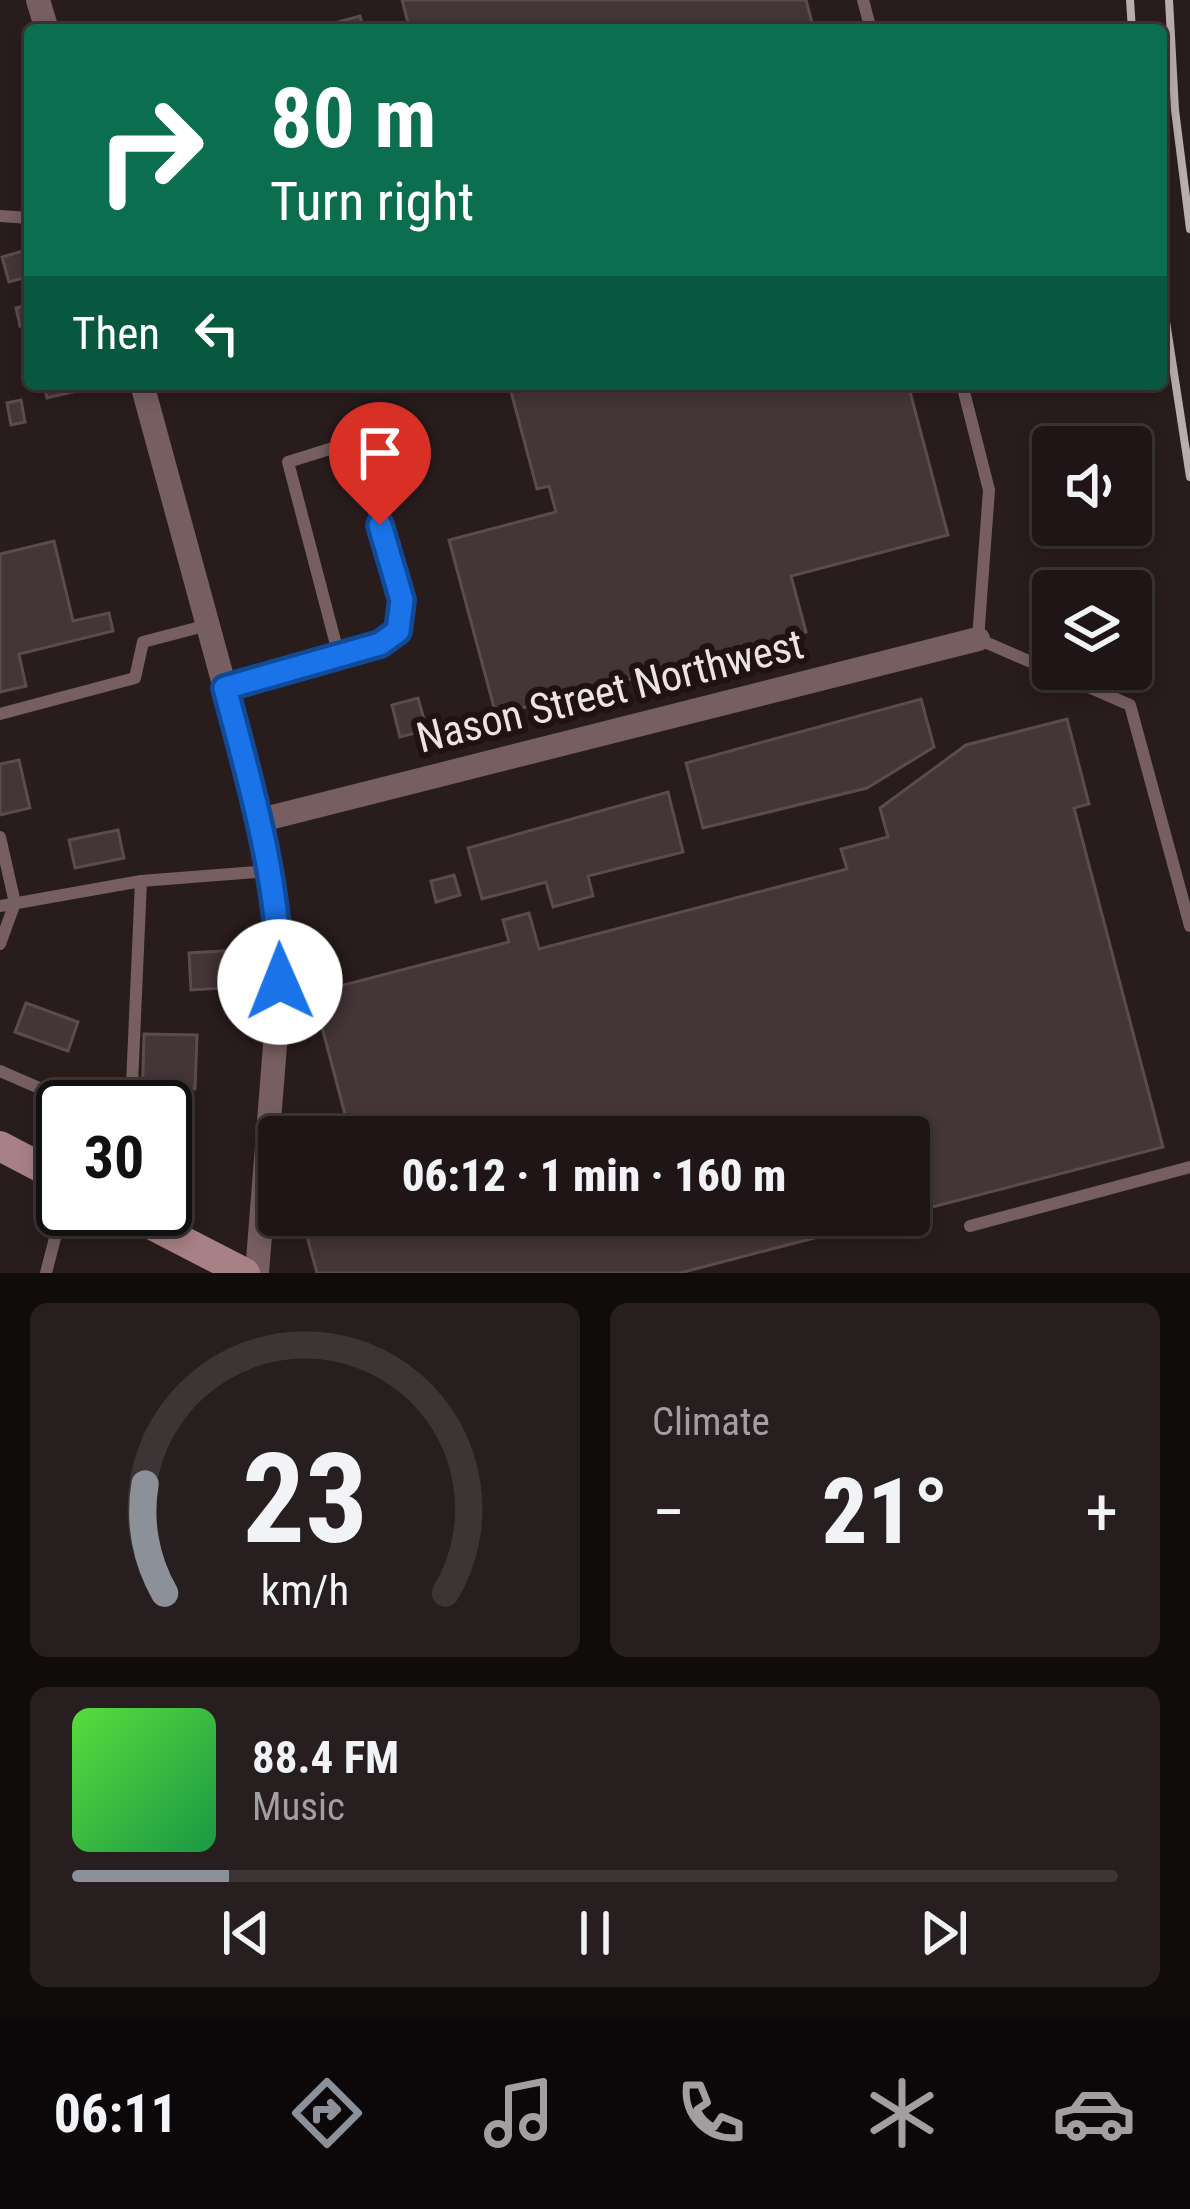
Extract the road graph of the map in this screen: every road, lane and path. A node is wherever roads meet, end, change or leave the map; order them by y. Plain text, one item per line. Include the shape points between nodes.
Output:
1 (144, 390) edge
2 (964, 390) edge
3 (208, 625) junction
4 (978, 639) junction
5 (338, 656) junction
6 (225, 688) junction
7 (0, 715) edge
8 (261, 820) junction
9 (0, 837) edge
10 (270, 871) junction
11 (141, 881) junction
12 (7, 904) edge
13 (1190, 926) edge
14 (0, 944) edge
15 (0, 1071) edge
16 (132, 1080) edge
17 (36, 1087) edge
18 (0, 1147) edge
19 (36, 1165) edge
20 (1190, 1168) edge
21 (970, 1226) dead end
22 (56, 1236) edge
23 (173, 1236) edge
24 (46, 1273) edge
25 (244, 1273) edge
26 (257, 1273) edge

1 - 3 street
2 - 4 lane via 989,490
3 - 6 street
3 - 7 lane via 143,642 135,678
4 - 8 street, Nason Street Northwest
4 - 13 lane via 1130,705
5 - 5 lane via 398,631 402,600 352,442 288,462
5 - 6 lane
6 - 8 street
8 - 10 street
9 - 12 lane
10 - 11 lane
10 - 26 street via 280,982
11 - 12 lane
11 - 16 lane
12 - 14 lane
15 - 17 lane
18 - 19 main road
20 - 21 lane
22 - 24 lane
23 - 25 main road

